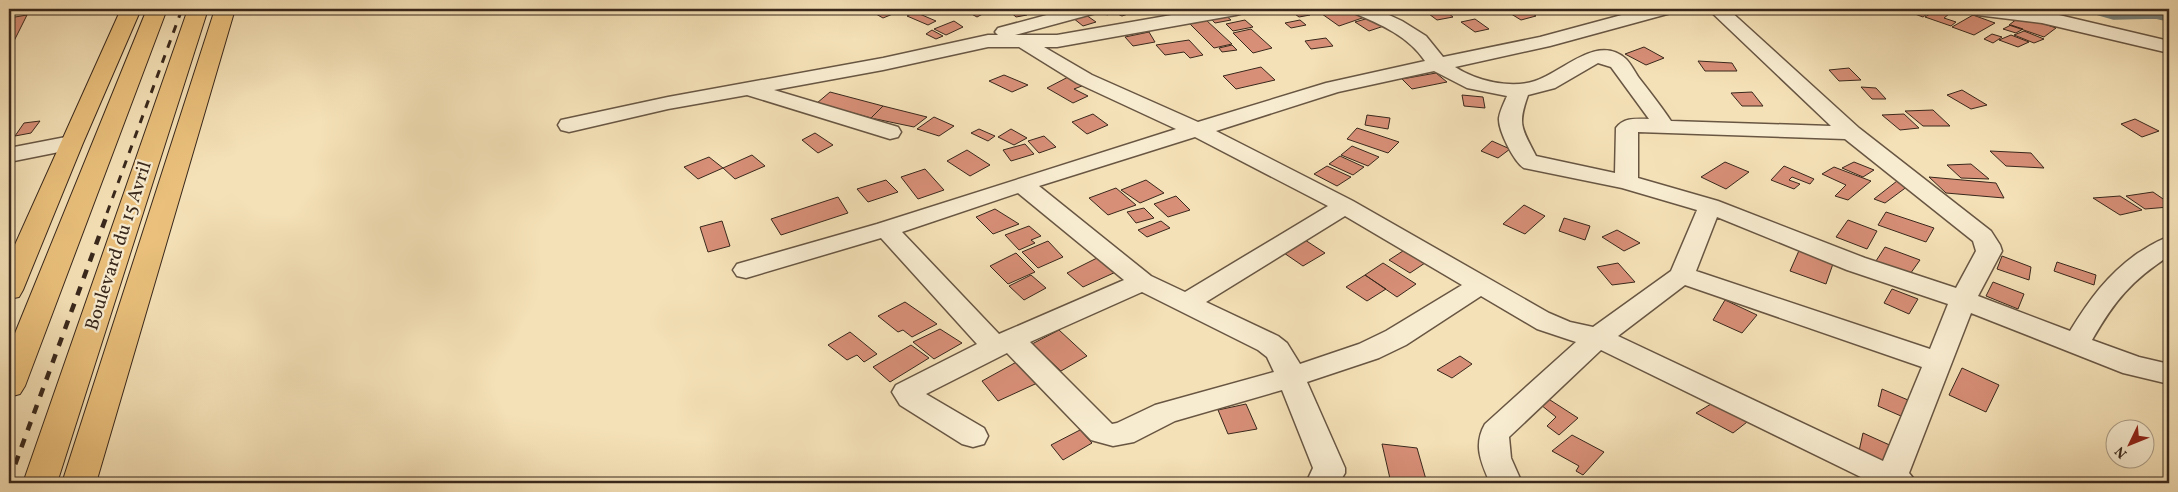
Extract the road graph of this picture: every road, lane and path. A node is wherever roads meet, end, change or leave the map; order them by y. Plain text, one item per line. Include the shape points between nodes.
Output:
1 (131, 9) edge
2 (157, 9) edge
3 (198, 9) edge
4 (225, 9) edge
5 (1089, 9) edge
6 (1236, 9) edge
7 (1361, 9) edge
8 (1664, 9) edge
9 (1716, 9) edge
10 (1977, 9) edge
11 (1067, 11) edge
12 (1022, 40) junction
13 (988, 41) junction
14 (2169, 47) edge
15 (1438, 65) junction
16 (751, 89) junction
17 (1520, 89) junction
18 (569, 125) dead end
19 (1665, 127) junction
20 (1197, 130) junction
21 (890, 132) dead end
22 (1851, 133) junction
23 (71, 143) junction
24 (9, 154) edge
25 (1626, 182) junction
26 (1022, 184) junction
27 (1345, 206) junction
28 (1710, 206) junction
29 (886, 230) junction
30 (2169, 245) edge
31 (746, 270) dead end
32 (1682, 275) junction
33 (1142, 282) junction
34 (1480, 285) junction
35 (9, 290) edge
36 (1963, 300) junction
37 (1186, 303) junction
38 (1598, 337) junction
39 (1003, 343) junction
40 (2076, 344) junction
41 (1938, 362) junction
42 (2169, 374) edge
43 (1291, 377) junction
44 (9, 386) edge
45 (972, 436) dead end
46 (1895, 482) edge
47 (40, 483) edge
48 (79, 483) edge
49 (1322, 483) edge
50 (1506, 483) edge

1 - 23 main road
2 - 44 main road
3 - 47 main road, Boulevard du 15 Avril
4 - 48 main road, Boulevard du 15 Avril
5 - 11 street
6 - 12 street via 1068,39
7 - 15 street via 1416,38 1426,46
8 - 15 street via 1543,42
9 - 22 street
10 - 14 street via 2042,17
11 - 13 street via 995,34
12 - 13 street
12 - 20 street via 1084,80
13 - 16 street
15 - 17 street via 1477,84
15 - 20 street via 1333,87
16 - 18 street
16 - 21 street
17 - 19 street via 1542,86 1595,58 1608,58 1618,63
17 - 25 street via 1510,125 1529,162
19 - 22 street
19 - 25 street via 1627,128
20 - 26 street
20 - 27 street
22 - 36 street via 1982,236 1989,251
23 - 24 street
23 - 35 main road
25 - 28 street
26 - 29 street
26 - 33 street
27 - 34 street
27 - 37 street
28 - 32 street
28 - 36 street via 1872,270
29 - 31 street
29 - 39 street
30 - 40 street via 2122,278 2103,299
32 - 38 street
32 - 41 street
33 - 37 street
33 - 39 street
34 - 38 street via 1556,327
34 - 43 street via 1382,346
36 - 40 street
36 - 41 street
37 - 43 street via 1268,343 1283,358
38 - 46 street
38 - 50 street via 1496,432 1492,439 1493,447
39 - 43 street via 1102,432 1113,436 1165,414
39 - 45 street via 906,392 910,398
40 - 42 street via 2133,366
41 - 46 street
43 - 49 street via 1329,468

